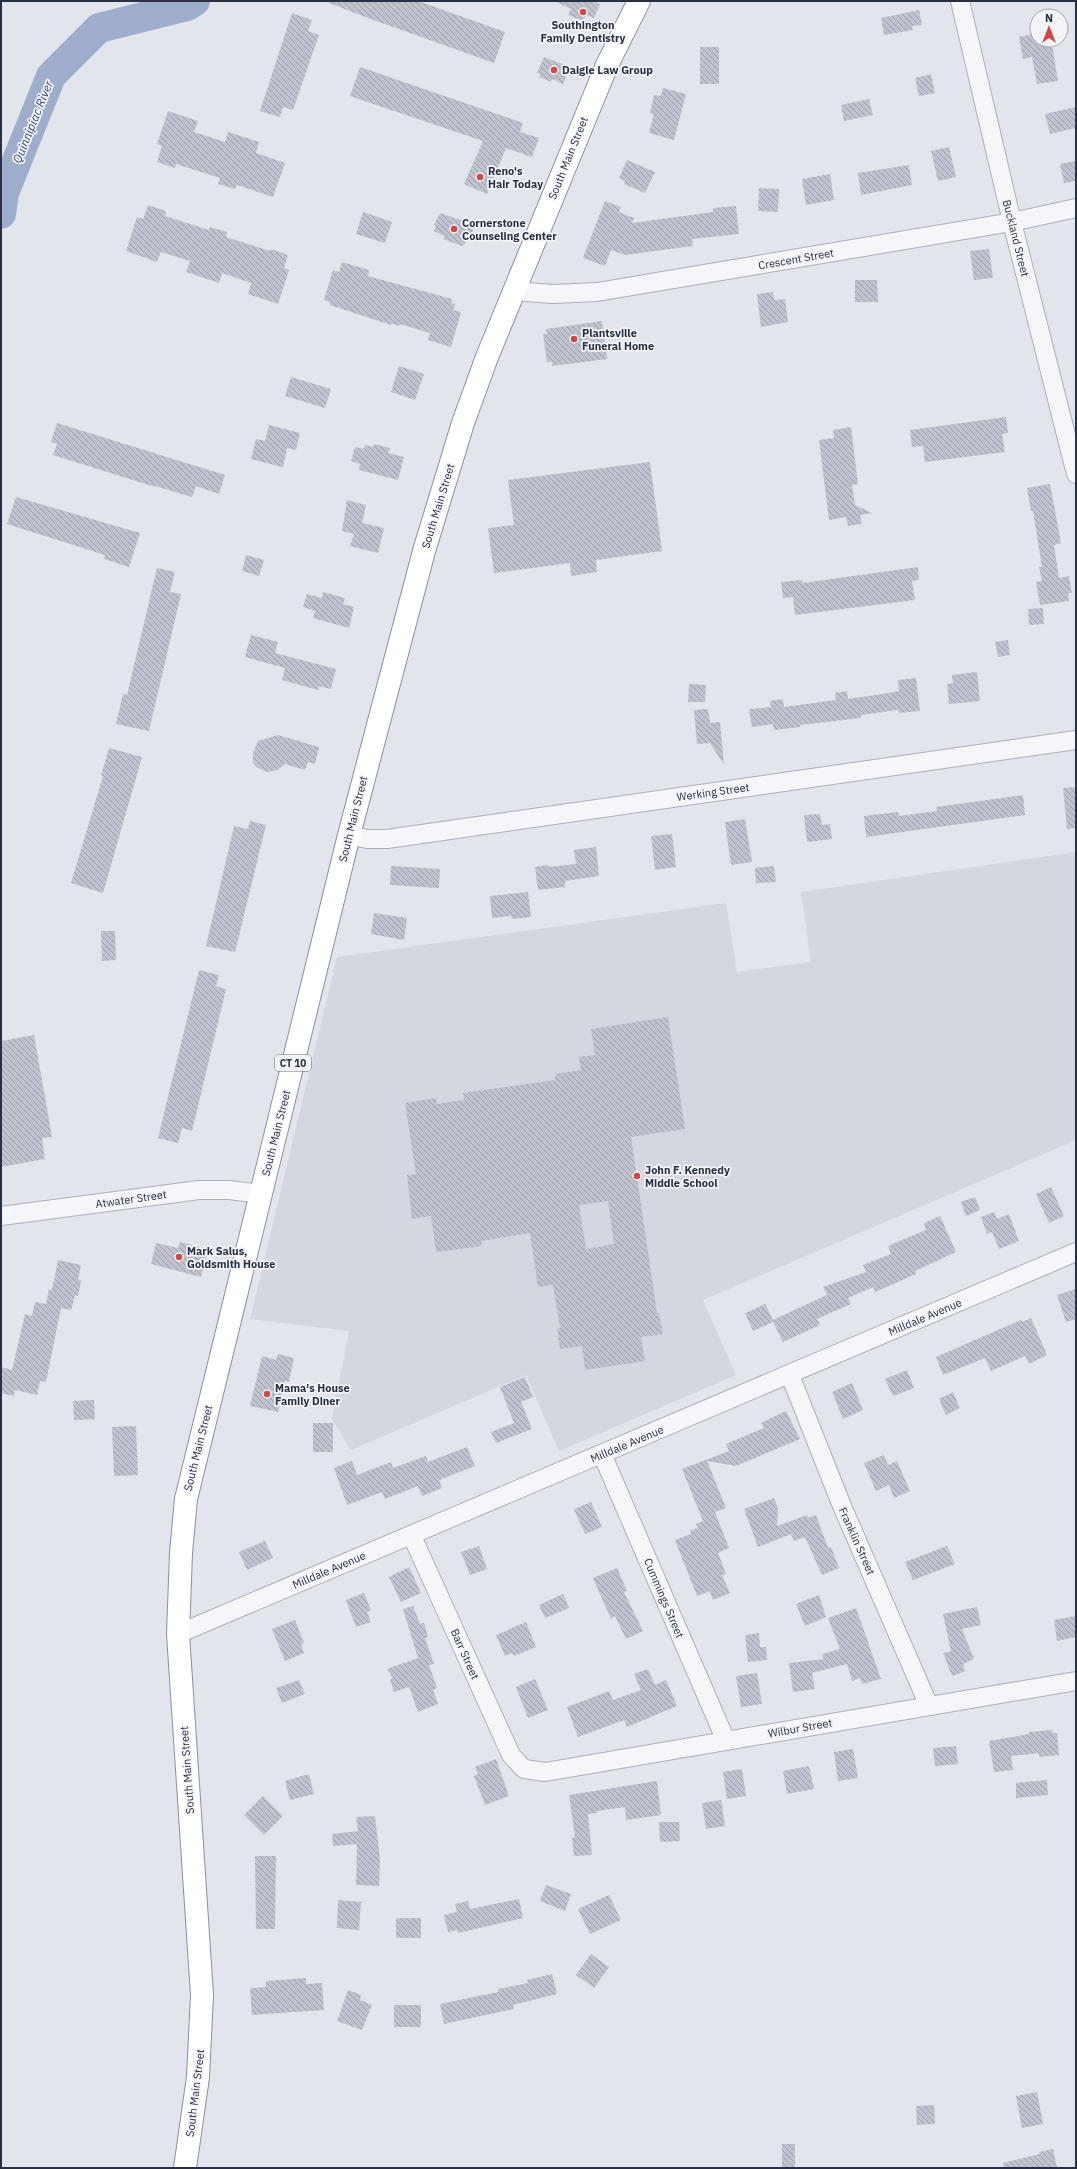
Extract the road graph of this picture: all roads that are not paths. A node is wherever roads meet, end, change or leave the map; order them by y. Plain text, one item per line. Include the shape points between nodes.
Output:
1 (639, 1) edge
2 (960, 1) edge
3 (1076, 208) edge
4 (1012, 222) junction
5 (513, 291) junction
6 (1076, 474) edge
7 (1076, 740) edge
8 (349, 836) junction
9 (261, 1194) junction
10 (1, 1216) edge
11 (1076, 1252) edge
12 (790, 1375) junction
13 (602, 1454) junction
14 (412, 1536) junction
15 (178, 1634) junction
16 (1076, 1681) edge
17 (929, 1706) junction
18 (726, 1741) junction
19 (524, 1770) joint
20 (185, 2168) edge

1 - 5 highway, South Main Street / CT 10 via 607,65
2 - 4 street, Buckland Street
3 - 4 street, Crescent Street
4 - 5 street, Crescent Street via 597,292 553,294
4 - 6 street, Buckland Street
5 - 8 highway, South Main Street / CT 10 via 463,423 424,551
7 - 8 street, Werking Street via 387,839
8 - 9 highway, South Main Street / CT 10
9 - 10 street, Atwater Street via 199,1190
9 - 15 highway, South Main Street / CT 10 via 186,1499 180,1554
11 - 12 street, Milldale Avenue
12 - 13 street, Milldale Avenue
12 - 17 street, Franklin Street via 842,1506
13 - 14 street, Milldale Avenue
13 - 18 street, Cummings Street
14 - 15 street, Milldale Avenue
14 - 19 street, Barr Street via 511,1755
15 - 20 highway, South Main Street / CT 10 via 202,1995 198,2077
16 - 17 street, Wilbur Street
17 - 18 street, Wilbur Street
18 - 19 street, Wilbur Street via 545,1772

